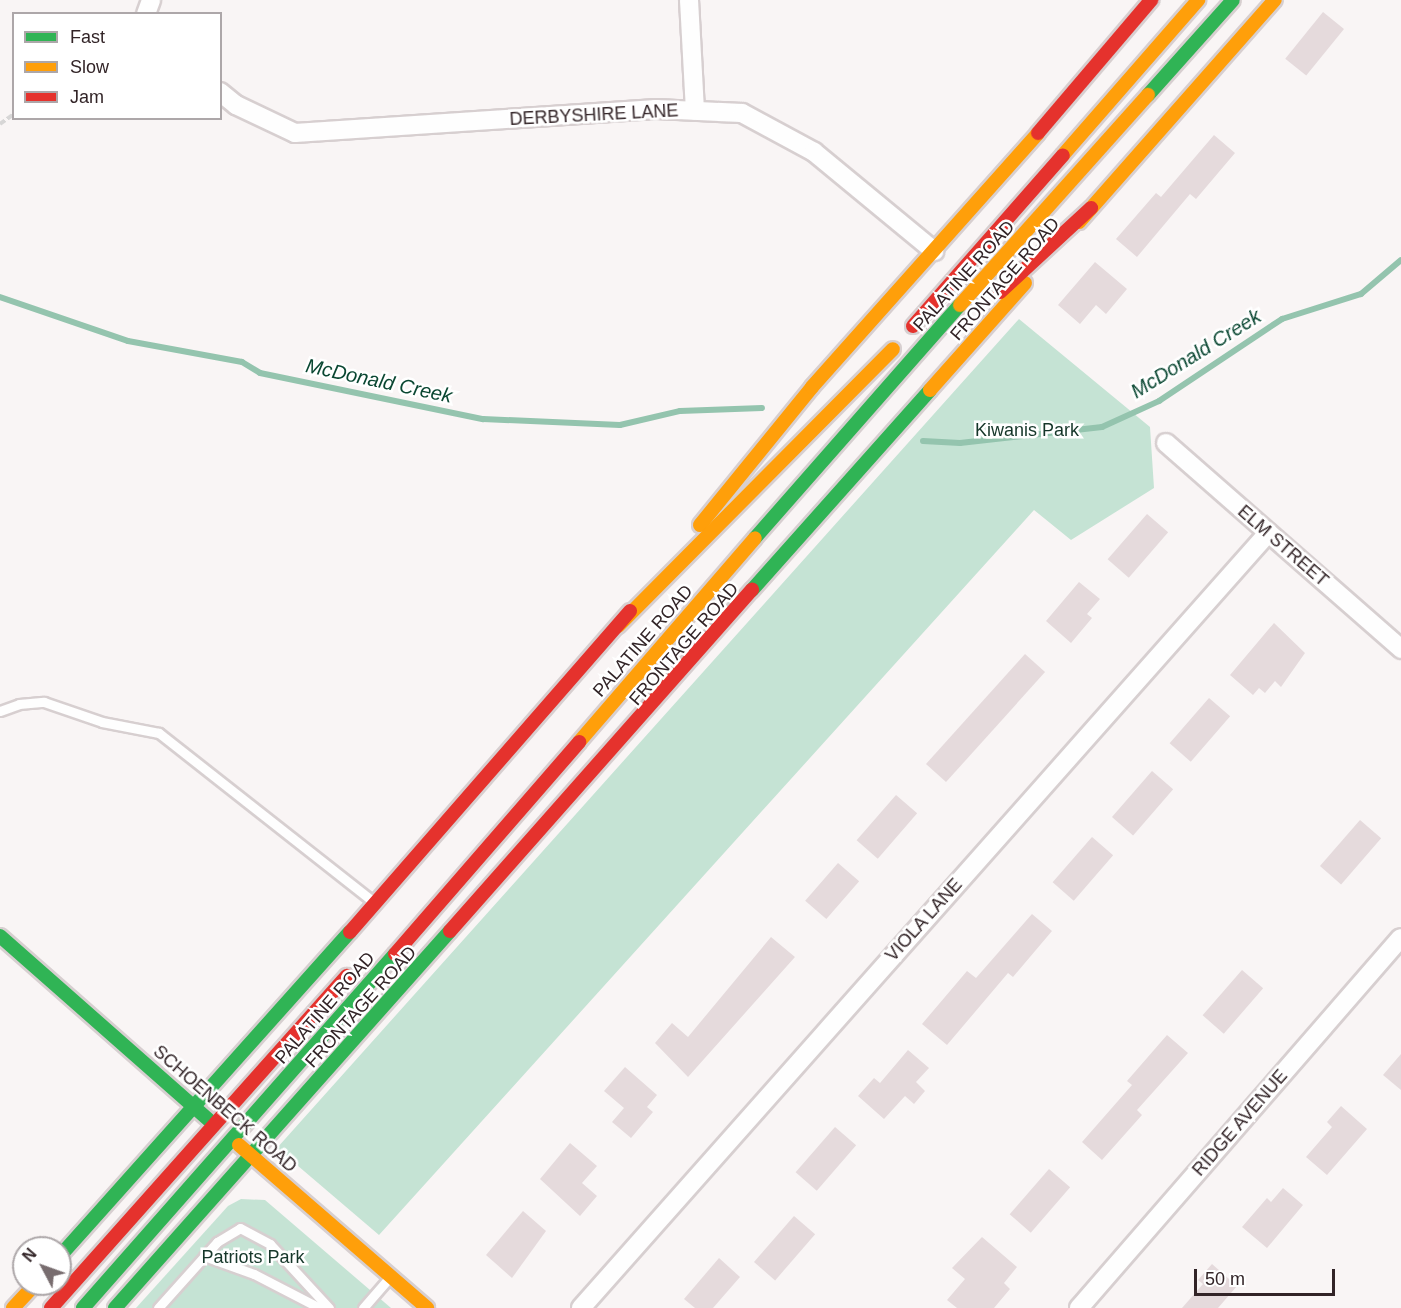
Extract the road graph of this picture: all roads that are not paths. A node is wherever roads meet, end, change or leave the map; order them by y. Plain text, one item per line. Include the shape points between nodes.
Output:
1 (689, 0) edge
2 (1151, 0) edge
3 (1198, 0) edge
4 (1233, 0) edge
5 (1275, 0) edge
6 (222, 94) edge
7 (695, 111) junction
8 (1091, 208) junction
9 (934, 251) junction
10 (985, 305) dead end
11 (958, 329) dead end
12 (893, 349) junction
13 (852, 426) junction
14 (1166, 443) dead end
15 (754, 510) dead end
16 (1268, 533) junction
17 (618, 626) junction
18 (1401, 649) edge
19 (0, 711) edge
20 (376, 904) junction
21 (0, 936) edge
22 (1401, 938) edge
23 (356, 967) dead end
24 (195, 1109) junction
25 (214, 1124) junction
26 (234, 1140) junction
27 (253, 1156) junction
28 (72, 1243) edge
29 (204, 1256) junction
30 (391, 1276) junction
31 (24, 1296) edge
32 (13, 1308) edge
33 (51, 1308) edge
34 (83, 1308) edge
35 (115, 1308) edge
36 (158, 1308) edge
37 (321, 1308) edge
38 (329, 1308) edge
39 (363, 1308) edge
40 (427, 1308) edge
41 (581, 1308) edge
42 (1079, 1308) edge

1 - 7 street
2 - 9 main road
3 - 12 main road, PALATINE ROAD
4 - 13 main road, PALATINE ROAD
5 - 8 main road, FRONTAGE ROAD
6 - 7 street, DERBYSHIRE LANE via 236,105 295,133 656,109
7 - 9 street, DERBYSHIRE LANE via 742,113 814,152
8 - 10 main road
8 - 27 main road, FRONTAGE ROAD
9 - 17 main road via 812,387
11 - 13 main road
12 - 15 main road, PALATINE ROAD
12 - 17 main road
13 - 26 main road, PALATINE ROAD
14 - 16 street, ELM STREET
16 - 18 street, ELM STREET
16 - 41 street, VIOLA LANE
17 - 20 main road
19 - 20 lane via 19,704 44,702 102,722 159,733
20 - 24 main road
21 - 24 main road, SCHOENBECK ROAD
22 - 42 street, RIDGE AVENUE
23 - 25 main road, PALATINE ROAD
24 - 25 main road, SCHOENBECK ROAD
24 - 28 main road
25 - 26 main road, SCHOENBECK ROAD
25 - 33 main road, PALATINE ROAD
26 - 27 main road, SCHOENBECK ROAD
26 - 34 main road, PALATINE ROAD
27 - 30 main road, SCHOENBECK ROAD
27 - 35 main road, FRONTAGE ROAD
29 - 36 lane
29 - 37 lane via 254,1274
29 - 38 lane via 217,1242 240,1228 270,1244
30 - 39 lane
30 - 40 main road, SCHOENBECK ROAD
31 - 32 main road

